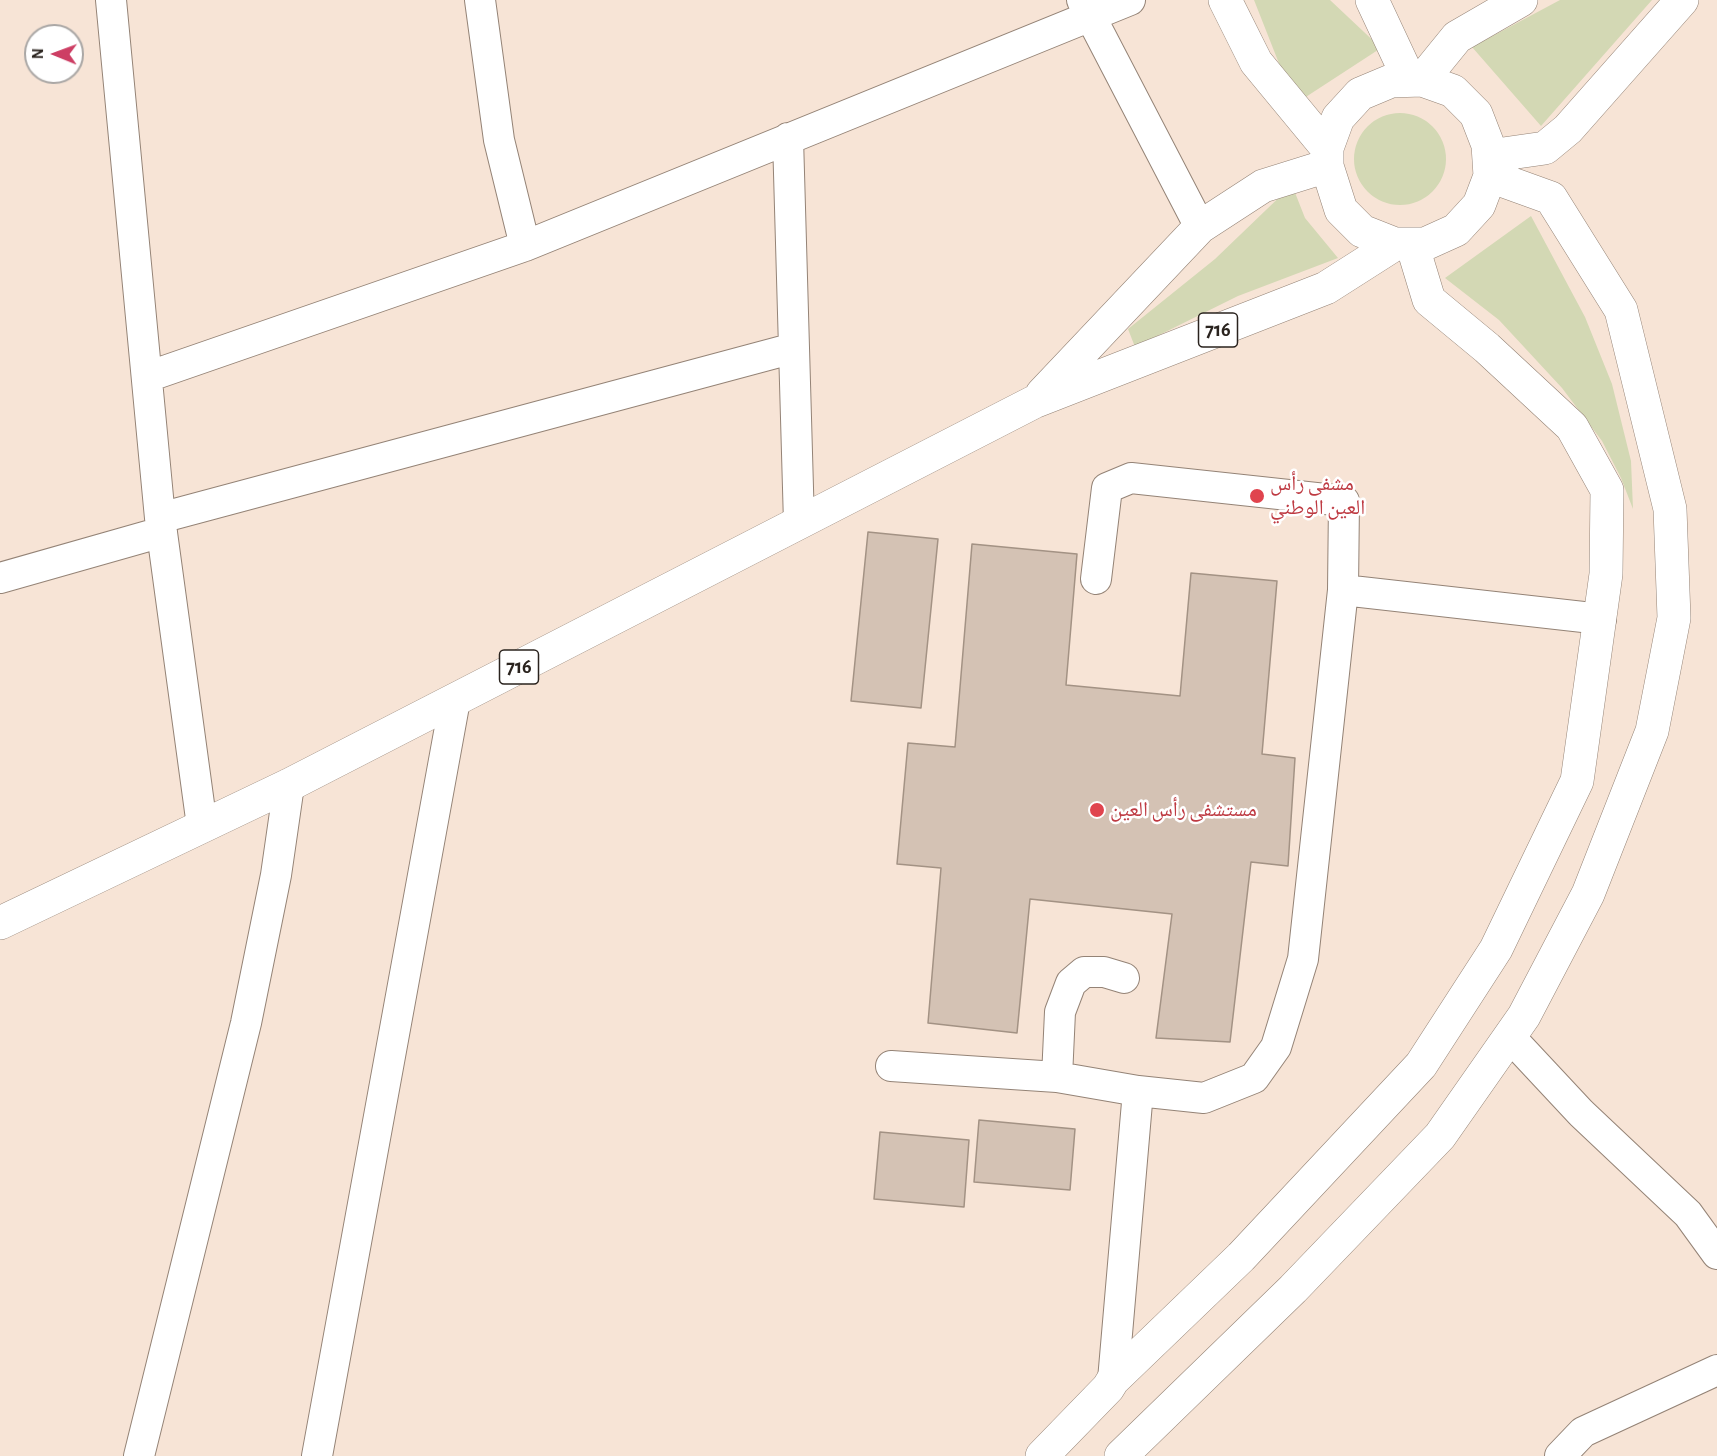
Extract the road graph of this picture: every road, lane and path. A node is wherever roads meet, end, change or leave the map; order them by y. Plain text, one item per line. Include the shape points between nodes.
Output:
1 (115, 0) edge
2 (480, 0) edge
3 (1130, 0) edge
4 (1225, 0) edge
5 (1372, 0) edge
6 (1521, 0) edge
7 (1682, 0) edge
8 (1087, 8) edge
9 (1416, 80) junction
10 (788, 138) junction
11 (1327, 157) junction
12 (1490, 166) junction
13 (1200, 227) junction
14 (1403, 244) junction
15 (525, 246) junction
16 (794, 348) junction
17 (147, 377) junction
18 (1034, 402) junction
19 (799, 523) junction
20 (161, 525) junction
21 (0, 578) edge
22 (1096, 579) dead end
23 (1343, 590) junction
24 (1601, 619) junction
25 (455, 700) junction
26 (289, 785) junction
27 (202, 826) junction
28 (0, 923) edge
29 (1124, 978) dead end
30 (1510, 1037) junction
31 (891, 1066) dead end
32 (1057, 1077) junction
33 (1138, 1091) junction
34 (1717, 1254) edge
35 (1717, 1370) edge
36 (1113, 1380) junction
37 (139, 1456) edge
38 (317, 1456) edge
39 (1042, 1456) edge
40 (1121, 1456) edge
41 (1560, 1456) edge

1 - 17 street
2 - 15 street via 499,140
3 - 8 street
4 - 11 main road via 1256,62
5 - 9 main road
6 - 9 main road via 1457,37
7 - 12 main road via 1568,129 1545,148
8 - 10 street
8 - 13 street
9 - 11 main road via 1391,81 1360,94 1338,118
9 - 12 main road via 1453,91 1476,114 1488,145
10 - 15 street
10 - 16 street
11 - 13 main road, 716 via 1263,186
11 - 14 main road via 1341,210 1362,231
12 - 14 main road via 1479,205 1456,230 1425,244
12 - 30 main road via 1551,198 1621,310 1670,509 1674,618 1652,731 1635,775 1588,894
13 - 18 main road, 716
14 - 18 main road, 716 via 1326,288
14 - 24 main road via 1429,300 1572,427 1607,490
15 - 17 street
16 - 19 street
16 - 20 street
17 - 20 street
18 - 19 main road, 716
19 - 25 main road, 716
20 - 21 street
20 - 27 street
22 - 23 street via 1107,488 1131,478 1344,501
23 - 24 street
23 - 33 street via 1303,959 1276,1047 1254,1078 1204,1098
24 - 36 main road via 1577,781 1496,949 1414,1074 1241,1257
25 - 26 main road, 716
25 - 38 street
26 - 27 main road, 716
26 - 37 street via 276,875 246,1023
27 - 28 main road, 716
29 - 32 street via 1084,972 1071,984 1060,1012
30 - 34 street via 1581,1113 1688,1214
30 - 40 main road via 1440,1136 1293,1289
31 - 32 street
32 - 33 street
33 - 36 street
35 - 41 street via 1583,1432
36 - 39 main road

